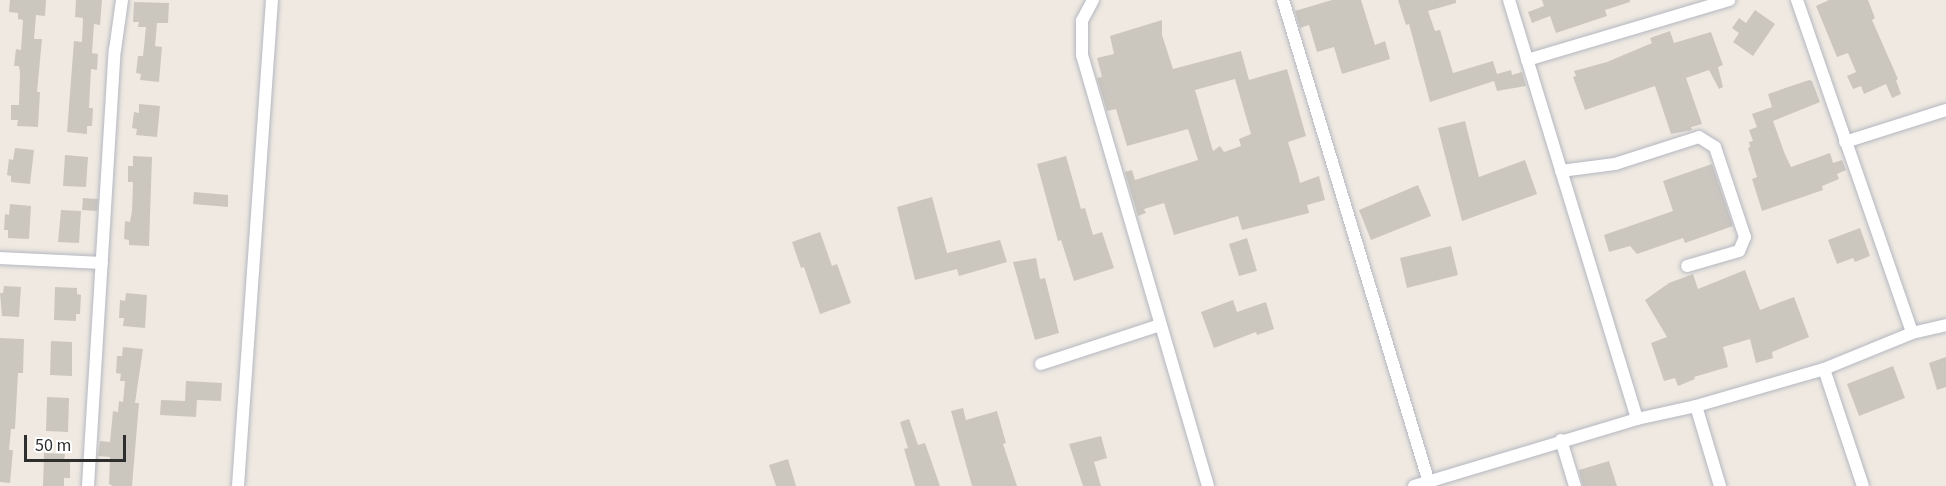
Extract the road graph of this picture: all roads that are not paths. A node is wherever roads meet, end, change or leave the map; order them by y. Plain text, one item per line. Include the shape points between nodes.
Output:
1 (122, 0) edge
2 (272, 0) edge
3 (1093, 0) edge
4 (1282, 0) edge
5 (1509, 0) edge
6 (1729, 0) edge
7 (1797, 0) edge
8 (1527, 60) junction
9 (1946, 110) edge
10 (1845, 142) junction
11 (1561, 171) junction
12 (0, 258) edge
13 (102, 263) junction
14 (1687, 266) dead end
15 (1160, 325) junction
16 (1946, 325) edge
17 (1912, 333) junction
18 (1041, 364) dead end
19 (1824, 369) junction
20 (1696, 406) junction
21 (1637, 418) junction
22 (1561, 440) junction
23 (1430, 484) edge
24 (88, 486) edge
25 (238, 486) edge
26 (1208, 486) edge
27 (1414, 486) edge
28 (1575, 486) edge
29 (1720, 486) edge
30 (1863, 486) edge

1 - 13 street
2 - 25 street
3 - 15 street via 1082,21 1082,55
4 - 23 street
5 - 8 street
6 - 8 street
7 - 10 street
8 - 11 street
9 - 10 street
10 - 17 street
11 - 14 street via 1615,164 1699,137 1715,147 1745,237 1739,251
11 - 21 street
12 - 13 street
13 - 24 street
15 - 18 street
15 - 26 street
16 - 17 street
17 - 19 street
19 - 20 street
19 - 30 street
20 - 21 street
20 - 29 street
21 - 22 street
22 - 23 street
22 - 28 street
23 - 27 street

